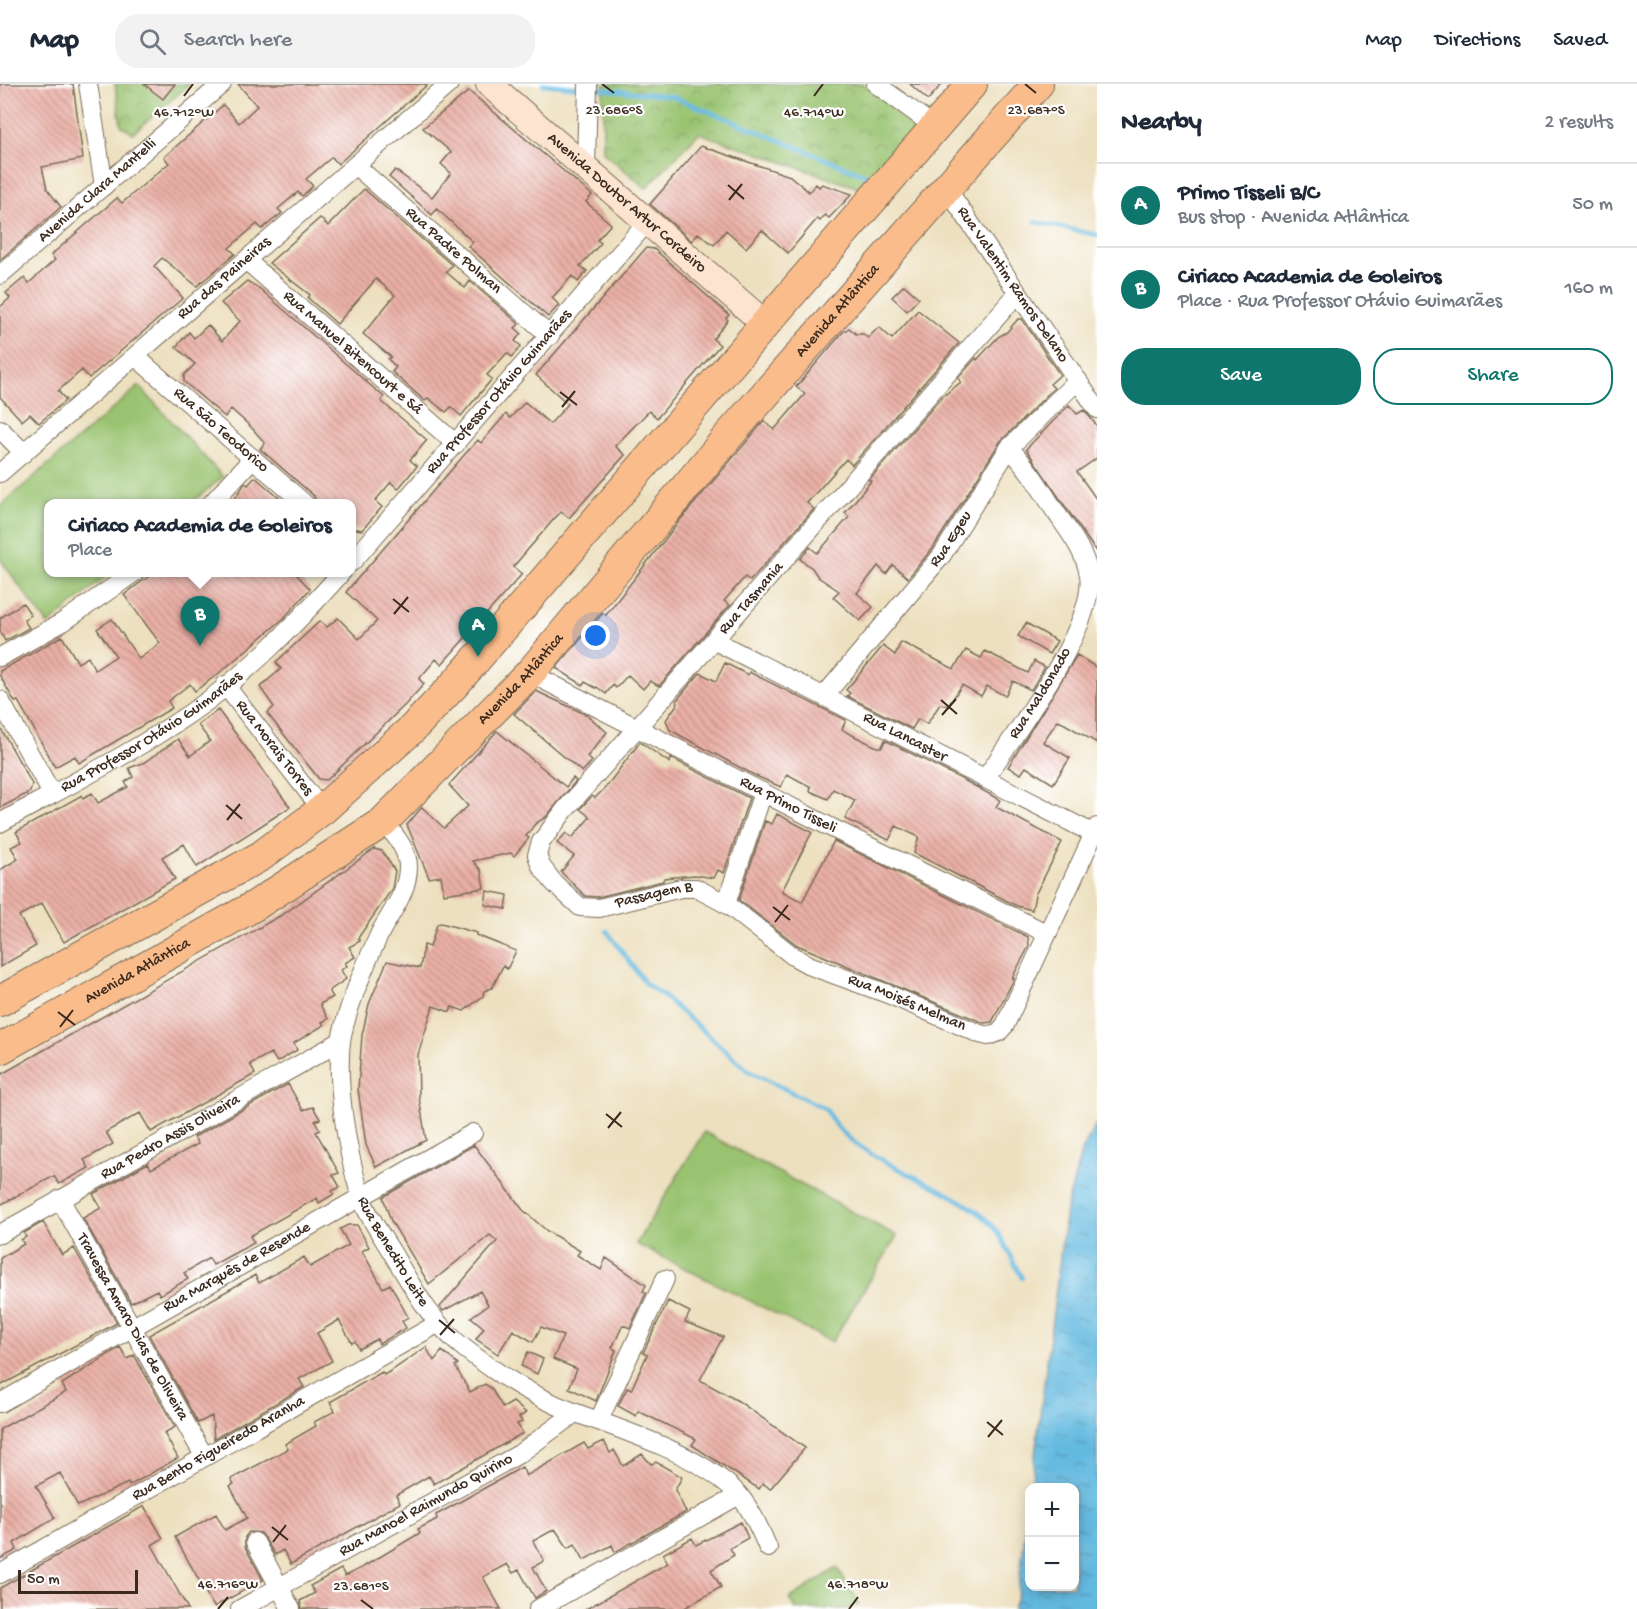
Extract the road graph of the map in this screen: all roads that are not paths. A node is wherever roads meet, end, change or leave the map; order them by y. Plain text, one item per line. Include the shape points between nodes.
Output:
1 (88, 84) edge
2 (222, 84) edge
3 (449, 84) edge
4 (489, 84) edge
5 (588, 84) edge
6 (876, 84) edge
7 (972, 84) edge
8 (1038, 84) edge
9 (897, 90) edge
10 (936, 127) junction
11 (356, 166) junction
12 (586, 167) junction
13 (104, 186) junction
14 (947, 189) junction
15 (648, 221) junction
16 (247, 261) junction
17 (0, 275) edge
18 (1018, 293) junction
19 (764, 323) junction
20 (550, 336) junction
21 (136, 357) junction
22 (780, 377) junction
23 (1078, 380) junction
24 (1097, 409) edge
25 (0, 429) edge
26 (456, 444) junction
27 (1009, 448) junction
28 (24, 453) junction
29 (253, 458) junction
30 (0, 473) edge
31 (216, 499) edge
32 (299, 499) edge
33 (356, 551) edge
34 (129, 577) edge
35 (338, 577) edge
36 (715, 642) junction
37 (0, 657) edge
38 (530, 672) junction
39 (225, 685) junction
40 (824, 696) junction
41 (0, 700) edge
42 (640, 728) junction
43 (985, 779) junction
44 (763, 792) junction
45 (52, 794) junction
46 (322, 810) junction
47 (383, 822) junction
48 (0, 823) edge
49 (1095, 830) edge
50 (726, 904) junction
51 (580, 907) joint
52 (1046, 933) junction
53 (0, 1001) edge
54 (341, 1041) junction
55 (0, 1049) edge
56 (473, 1133) dead end
57 (361, 1196) junction
58 (60, 1199) junction
59 (0, 1234) edge
60 (665, 1279) dead end
61 (437, 1324) junction
62 (132, 1329) junction
63 (0, 1403) edge
64 (575, 1413) junction
65 (599, 1420) junction
66 (204, 1456) junction
67 (739, 1495) junction
68 (255, 1542) dead end
69 (768, 1548) dead end
70 (0, 1574) edge
71 (279, 1587) junction
72 (240, 1609) edge
73 (291, 1609) edge
74 (538, 1609) edge

1 - 13 street
2 - 13 street, Avenida Clara Mantelli
3 - 11 street, Rua das Paineiras
4 - 12 street, Avenida Doutor Artur Cordeiro
5 - 12 street
6 - 9 street
7 - 10 main road
8 - 14 main road, Avenida Atlântica
9 - 10 street
10 - 19 main road
11 - 16 street, Rua das Paineiras
11 - 20 street, Rua Padre Polman
12 - 15 street, Avenida Doutor Artur Cordeiro
13 - 17 street, Avenida Clara Mantelli
14 - 18 street, Rua Valentim Ramos Delano
14 - 22 main road, Avenida Atlântica
15 - 19 street, Avenida Doutor Artur Cordeiro
15 - 20 street, Rua Professor Otávio Guimarães
16 - 21 street, Rua das Paineiras
16 - 26 street, Rua Manuel Bitencourt e Sá
18 - 23 street, Rua Valentim Ramos Delano
18 - 36 street, Rua Tasmania
19 - 22 main road via 788,343
19 - 46 main road via 454,685 412,729
20 - 26 street, Rua Professor Otávio Guimarães
21 - 28 street, Rua das Paineiras
21 - 29 street, Rua São Teodorico
22 - 38 main road, Avenida Atlântica
23 - 24 street, Rua Valentim Ramos Delano
23 - 27 street, Rua Egeu
25 - 28 street
26 - 33 street, Rua Professor Otávio Guimarães
27 - 40 street, Rua Egeu via 942,555
27 - 43 street, Rua Maldonado via 1035,479 1084,557 1089,594 1082,622 1070,646
28 - 30 street, Rua das Paineiras
29 - 31 street
29 - 32 street, Rua São Teodorico
34 - 37 street via 63,622
35 - 39 street, Rua Professor Otávio Guimarães via 299,621
36 - 40 street, Rua Lancaster
36 - 42 street, Rua Tasmania
38 - 42 street, Rua Primo Tisseli
38 - 47 main road, Avenida Atlântica
39 - 45 street, Rua Professor Otávio Guimarães via 190,713 122,756
39 - 46 street, Rua Morais Torres
40 - 43 street, Rua Lancaster
41 - 45 street
42 - 44 street, Rua Primo Tisseli
42 - 51 street, Rua Tasmania via 564,811 536,851 541,866
43 - 49 street, Rua Lancaster
44 - 50 street
44 - 52 street, Rua Primo Tisseli
45 - 48 street, Rua Professor Otávio Guimarães
46 - 53 main road via 261,856
47 - 54 street, Rua Benedito Leite via 404,850 407,880 367,962
47 - 55 main road, Avenida Atlântica via 256,905
49 - 52 street
50 - 51 street, Passagem B via 696,888 681,888 599,908
50 - 52 street, Rua Moisés Melman via 811,966 988,1036 1005,1025
54 - 57 street, Rua Benedito Leite via 348,1140
54 - 58 street, Rua Pedro Assis Oliveira
56 - 57 street, Rua Marquês de Resende
57 - 61 street, Rua Benedito Leite
57 - 62 street, Rua Marquês de Resende
58 - 59 street, Rua Pedro Assis Oliveira
58 - 62 street, Travessa Amaro Dias de Oliveira
60 - 65 street
61 - 64 street, Rua Benedito Leite via 474,1355
61 - 66 street, Rua Bento Figueiredo Aranha
62 - 63 street, Rua Marquês de Resende
62 - 66 street, Travessa Amaro Dias de Oliveira
64 - 65 street, Rua Benedito Leite
64 - 71 street, Rua Manoel Raimundo Quirino via 519,1454
65 - 67 street, Rua Benedito Leite via 663,1446 713,1474
66 - 70 street, Rua Bento Figueiredo Aranha
67 - 69 street, Rua Benedito Leite via 759,1525
67 - 74 street
68 - 71 street
71 - 72 street, Rua Manoel Raimundo Quirino
71 - 73 street

